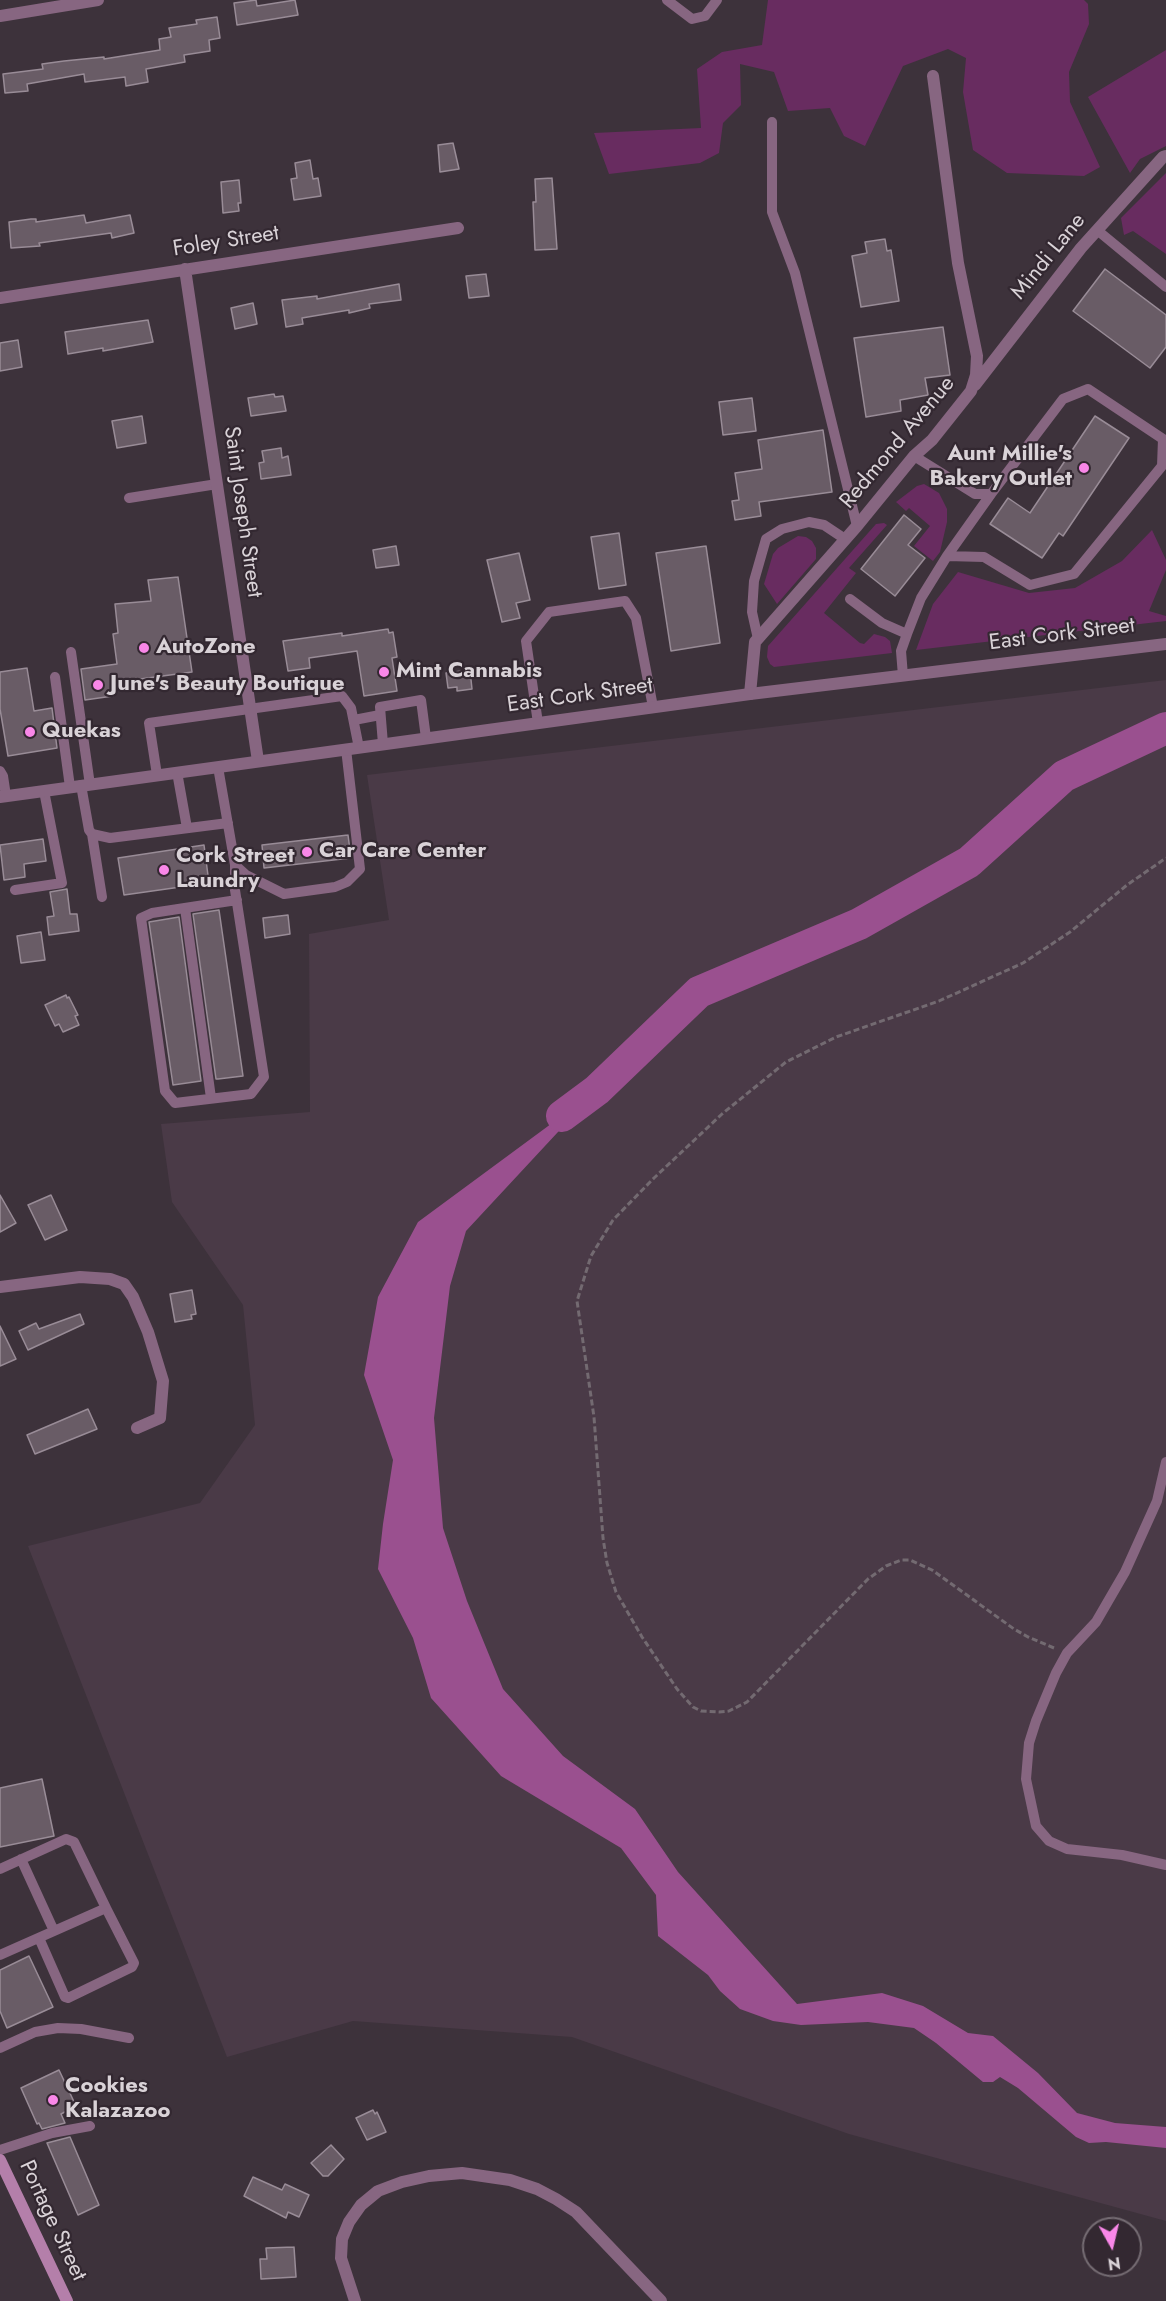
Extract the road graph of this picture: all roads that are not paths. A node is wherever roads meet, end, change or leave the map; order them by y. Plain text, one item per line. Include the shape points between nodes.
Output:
1 (98, 0) edge
2 (667, 0) edge
3 (717, 0) edge
4 (0, 16) edge
5 (933, 76) dead end
6 (772, 122) dead end
7 (1166, 156) edge
8 (458, 228) dead end
9 (1097, 230) junction
10 (185, 269) junction
11 (1166, 287) edge
12 (0, 298) edge
13 (971, 391) junction
14 (914, 456) junction
15 (217, 484) junction
16 (991, 494) junction
17 (129, 498) dead end
18 (857, 526) junction
19 (845, 539) junction
20 (947, 556) junction
21 (850, 599) dead end
22 (907, 634) junction
23 (758, 639) junction
24 (1166, 644) edge
25 (71, 652) dead end
26 (903, 676) junction
27 (55, 677) dead end
28 (750, 694) junction
29 (653, 707) junction
30 (250, 710) junction
31 (380, 715) junction
32 (354, 720) junction
33 (538, 723) junction
34 (426, 738) junction
35 (383, 744) junction
36 (353, 748) junction
37 (258, 761) junction
38 (218, 767) junction
39 (0, 771) edge
40 (177, 772) junction
41 (157, 775) junction
42 (80, 786) junction
43 (44, 791) junction
44 (3, 796) edge
45 (228, 823) junction
46 (187, 828) junction
47 (92, 834) junction
48 (235, 865) junction
49 (15, 890) dead end
50 (102, 897) dead end
51 (237, 900) junction
52 (185, 908) junction
53 (211, 1098) junction
54 (0, 1287) edge
55 (137, 1428) dead end
56 (1166, 1462) edge
57 (21, 1859) junction
58 (1166, 1865) edge
59 (0, 1869) edge
60 (106, 1908) junction
61 (54, 1931) junction
62 (39, 1938) junction
63 (0, 1955) edge
64 (129, 2038) dead end
65 (0, 2048) edge
66 (90, 2126) dead end
67 (0, 2150) edge
68 (0, 2160) edge
69 (67, 2301) edge
70 (355, 2301) edge
71 (661, 2301) edge

1 - 4 street
2 - 3 lane via 692,19 705,16
5 - 13 street, Redmond Avenue via 958,263 977,356
6 - 18 lane via 772,212 795,273
7 - 9 street, Mindi Lane
8 - 10 street, Foley Street
9 - 11 lane
9 - 13 street, Mindi Lane
10 - 12 street, Foley Street
10 - 15 street, Saint Joseph Street
13 - 14 street, Redmond Avenue
14 - 16 lane via 975,494
14 - 18 street, Redmond Avenue
15 - 17 lane
15 - 30 street, Saint Joseph Street
16 - 20 lane
16 - 20 lane via 1063,399 1088,389 1163,440 1162,466 1074,574 1030,585 984,557
18 - 19 street, Redmond Avenue
19 - 23 street, Redmond Avenue
19 - 23 lane via 824,525 809,522 782,529 766,539 754,581 752,612
20 - 22 lane via 921,598
21 - 22 lane via 882,623
22 - 26 lane via 901,651
23 - 28 street
24 - 26 street, East Cork Street
25 - 42 lane
26 - 28 street, East Cork Street
27 - 42 lane
28 - 29 street, East Cork Street
29 - 33 street, East Cork Street
29 - 33 lane via 636,618 625,601 549,612 526,640
30 - 32 lane via 342,696
30 - 37 street, Saint Joseph Street
30 - 41 lane via 149,723
31 - 32 lane
31 - 34 lane via 380,708 421,700
31 - 35 lane
32 - 36 lane
33 - 34 street, East Cork Street
34 - 35 street, East Cork Street
35 - 36 street, East Cork Street
36 - 37 street, East Cork Street
36 - 48 lane via 360,868 347,882 284,894 246,875
37 - 38 street, East Cork Street
38 - 40 street, East Cork Street
38 - 45 lane
39 - 44 lane
40 - 41 street, East Cork Street
40 - 46 lane
41 - 42 street, East Cork Street
42 - 43 street, East Cork Street
42 - 47 lane
43 - 44 street, East Cork Street
43 - 49 lane via 62,883
45 - 46 lane
45 - 48 lane
46 - 47 lane via 111,838
47 - 50 lane
48 - 51 lane
51 - 52 lane
51 - 53 lane via 264,1077 250,1094
52 - 53 lane
52 - 53 lane via 141,918 142,930 165,1091 175,1103
54 - 55 street via 80,1277 124,1284 156,1353 163,1381 160,1418
56 - 58 lane via 1157,1501 1125,1572 1096,1622 1067,1653 1048,1692 1029,1743 1026,1789 1036,1826 1057,1846
57 - 59 lane
57 - 60 lane via 66,1839 74,1842
57 - 61 lane
60 - 61 lane
60 - 62 lane via 134,1963 68,1998
61 - 62 lane
62 - 63 lane
64 - 65 lane via 58,2028 35,2032
66 - 67 lane via 52,2133
68 - 69 main road, Portage Street
70 - 71 street via 340,2258 342,2239 361,2205 378,2191 402,2182 462,2173 510,2180 556,2199 576,2212

